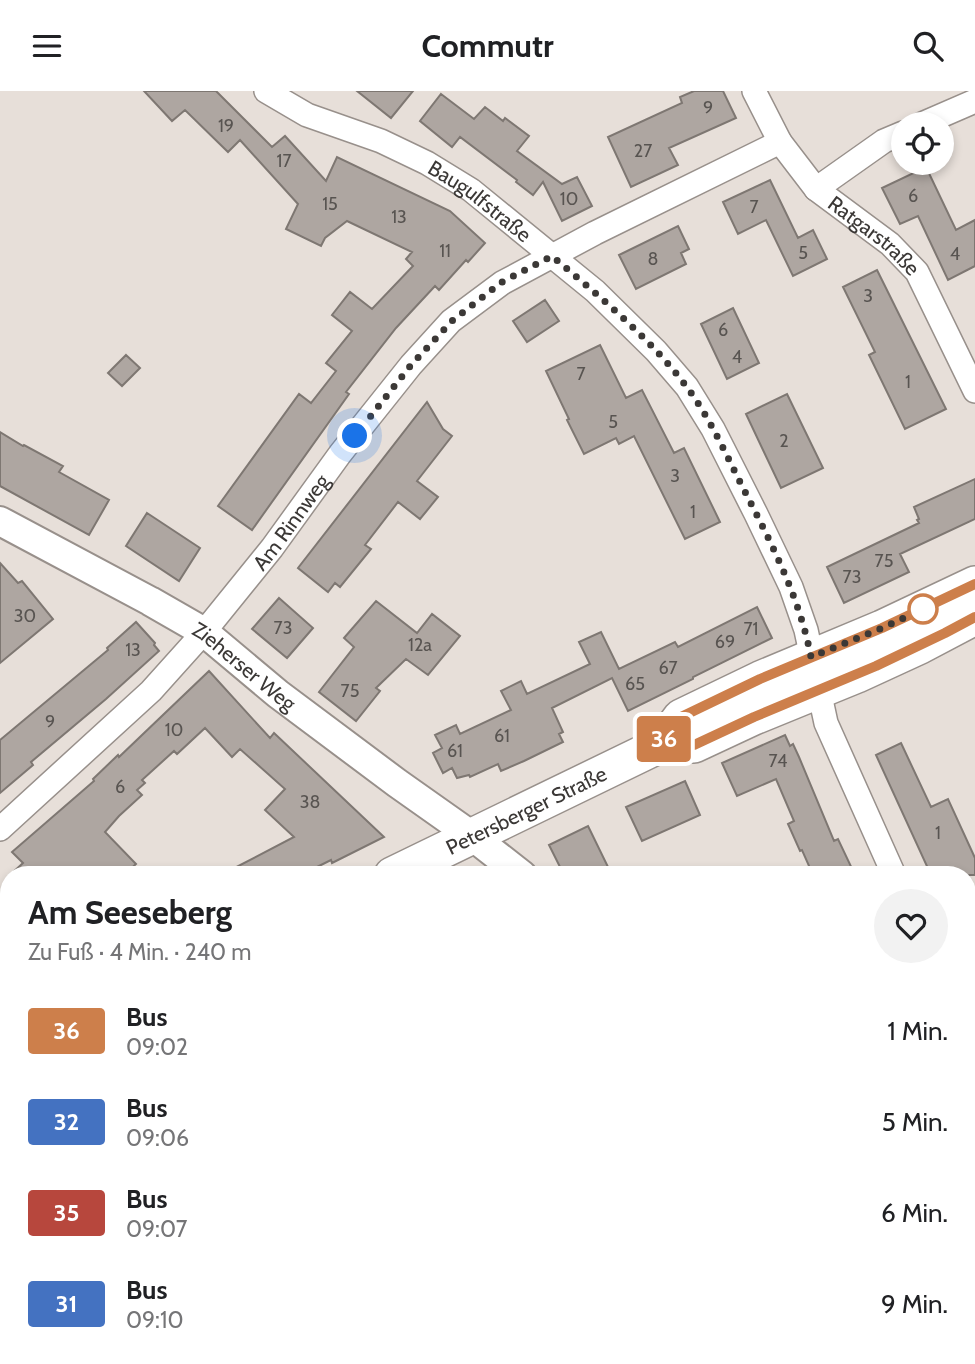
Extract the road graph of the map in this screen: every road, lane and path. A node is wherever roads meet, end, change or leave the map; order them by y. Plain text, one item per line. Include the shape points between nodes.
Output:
1 (266, 91) edge
2 (755, 92) edge
3 (975, 101) edge
4 (950, 112) edge
5 (891, 138) edge
6 (780, 142) junction
7 (816, 189) junction
8 (552, 256) junction
9 (975, 391) edge
10 (0, 521) edge
11 (975, 584) edge
12 (975, 617) edge
13 (204, 632) junction
14 (811, 657) junction
15 (818, 691) junction
16 (660, 745) junction
17 (0, 829) edge
18 (472, 835) junction
19 (410, 866) edge
20 (511, 866) edge
21 (890, 866) edge

1 - 8 street, Baugulfstraße via 307,115 382,141 427,163 471,190
2 - 6 street, Ratgarstraße
3 - 4 street
5 - 7 street
6 - 7 street, Ratgarstraße
6 - 8 street, Am Rinnweg
7 - 9 street, Ratgarstraße via 890,244 917,272
8 - 13 street, Am Rinnweg via 502,282 435,338
8 - 14 street, Baugulfstraße via 656,351 687,387 713,429 791,587
10 - 13 street, Zieherser Weg
11 - 14 main road, Petersberger Straße
12 - 15 main road, Petersberger Straße
13 - 17 street, Am Rinnweg via 151,691
13 - 18 street, Zieherser Weg via 289,703
14 - 15 street, Baugulfstraße
14 - 16 main road, Petersberger Straße via 681,717
15 - 16 main road, Petersberger Straße via 694,745
15 - 21 street, Baugulfstraße via 830,732
16 - 18 main road, Petersberger Straße
18 - 19 main road, Petersberger Straße
18 - 20 street, Zieherser Weg

